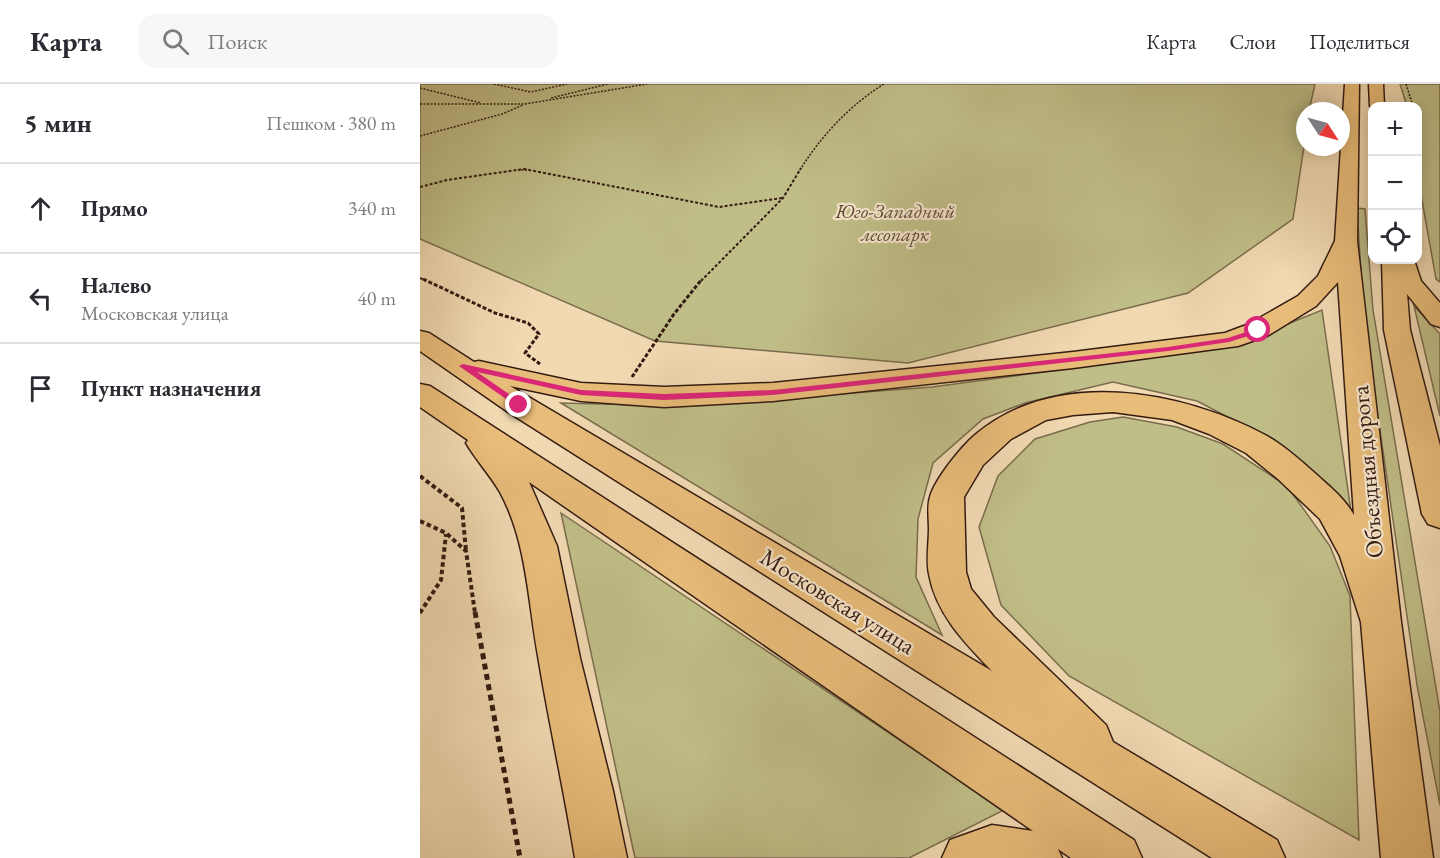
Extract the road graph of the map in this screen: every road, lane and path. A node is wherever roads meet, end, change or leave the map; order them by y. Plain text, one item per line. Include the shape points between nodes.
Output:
1 (494, 84) edge
2 (567, 84) edge
3 (608, 84) edge
4 (647, 84) edge
5 (884, 84) edge
6 (1352, 84) edge
7 (1376, 84) edge
8 (1406, 84) edge
9 (420, 88) edge
10 (1377, 102) edge
11 (1412, 102) edge
12 (420, 104) edge
13 (487, 104) junction
14 (525, 104) junction
15 (420, 136) edge
16 (420, 187) edge
17 (783, 198) junction
18 (1347, 241) junction
19 (1393, 264) edge
20 (1404, 264) edge
21 (420, 278) edge
22 (1440, 319) edge
23 (420, 339) edge
24 (541, 365) dead end
25 (463, 366) junction
26 (630, 381) dead end
27 (420, 393) edge
28 (471, 427) junction
29 (420, 476) edge
30 (1440, 514) edge
31 (420, 522) edge
32 (446, 533) junction
33 (466, 552) junction
34 (420, 613) edge
35 (1381, 622) junction
36 (1130, 780) junction
37 (1404, 837) edge
38 (520, 858) edge
39 (601, 858) edge
40 (968, 858) edge
41 (1036, 858) edge
42 (1116, 858) edge
43 (1259, 858) edge

1 - 2 path via 531,92
3 - 14 path
4 - 14 path
5 - 17 path via 863,97 810,154
6 - 18 main road, Объездная дорога
7 - 10 main road
8 - 11 path
9 - 13 path
12 - 13 path
13 - 14 path
14 - 15 path
16 - 17 path via 524,169 719,207
17 - 26 path via 712,267 674,314
18 - 25 main road via 1328,279 1307,302 1282,318 1229,340 1168,349 784,391 664,397 581,392
18 - 35 main road, Объездная дорога
19 - 30 main road, Объездная дорога via 1397,330
20 - 22 main road via 1410,282
21 - 24 path via 495,313 528,323 539,334 525,353
23 - 25 main road, Московская улица
25 - 36 main road, Московская улица via 519,405
27 - 28 main road
28 - 39 main road via 514,488 539,546
28 - 42 main road
29 - 33 path via 462,508
31 - 32 path
32 - 33 path
32 - 34 path via 441,580
33 - 38 path
35 - 36 main road via 1358,554 1332,509 1257,445 1177,411 1113,402 1038,412 1000,431 971,457 947,497 947,572 954,597 980,630
35 - 37 main road, Объездная дорога
36 - 43 main road, Московская улица
40 - 41 main road via 992,850

